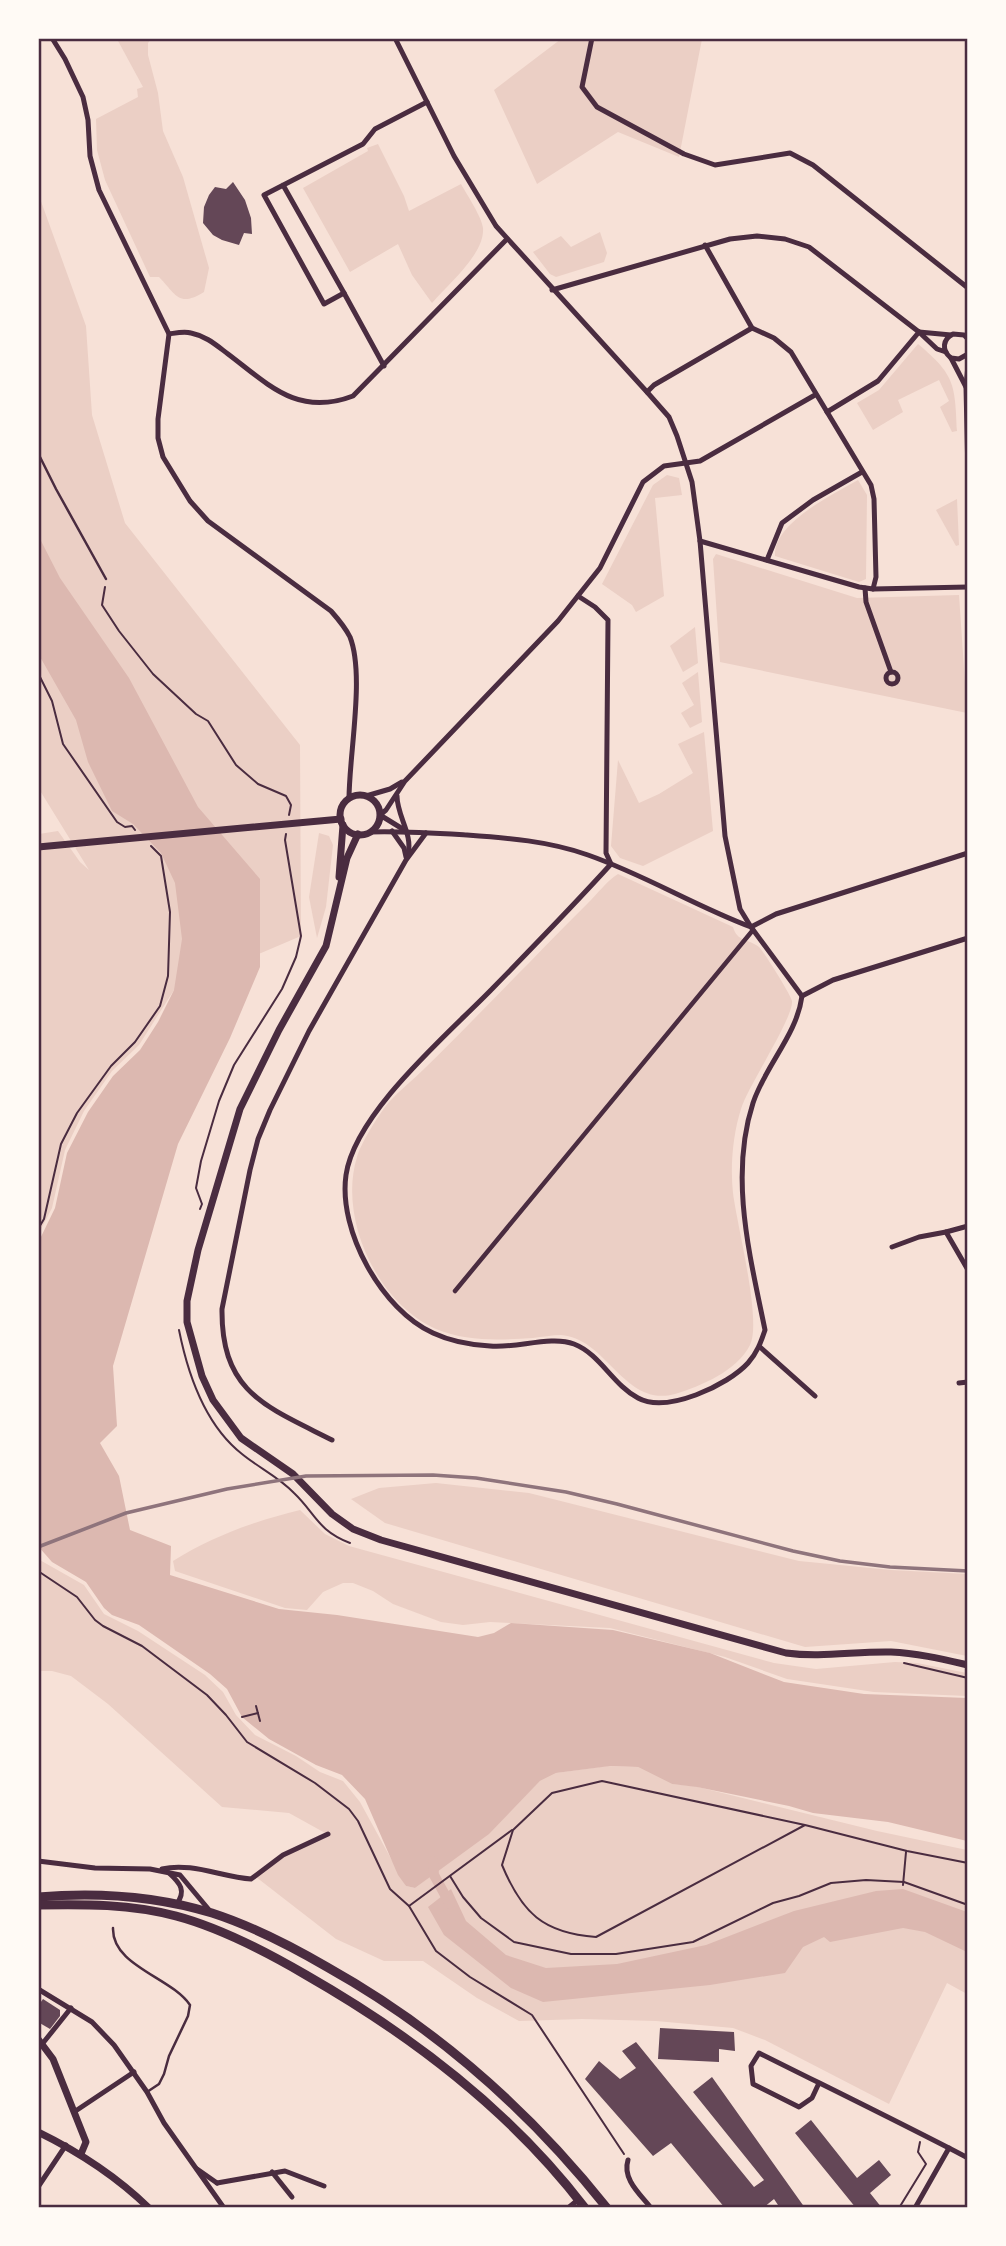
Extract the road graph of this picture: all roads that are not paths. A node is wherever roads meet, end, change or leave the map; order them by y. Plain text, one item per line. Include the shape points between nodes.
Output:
1 (51, 38) edge
2 (59, 38) edge
3 (395, 38) edge
4 (592, 38) edge
5 (57, 46) junction
6 (428, 102) junction
7 (283, 185) junction
8 (507, 239) junction
9 (705, 245) junction
10 (968, 288) edge
11 (552, 290) junction
12 (344, 292) junction
13 (968, 327) edge
14 (752, 328) junction
15 (919, 332) junction
16 (958, 333) junction
17 (169, 334) junction
18 (951, 335) junction
19 (968, 339) edge
20 (946, 352) junction
21 (967, 355) edge
22 (951, 358) junction
23 (968, 365) edge
24 (384, 366) junction
25 (965, 387) junction
26 (647, 392) junction
27 (815, 395) junction
28 (827, 412) junction
29 (38, 453) edge
30 (687, 463) junction
31 (862, 472) junction
32 (968, 475) edge
33 (700, 541) junction
34 (767, 560) junction
35 (106, 579) road end
36 (968, 587) edge
37 (865, 588) junction
38 (873, 589) junction
39 (578, 596) junction
40 (891, 672) dead end
41 (405, 781) junction
42 (397, 795) junction
43 (366, 796) junction
44 (349, 799) junction
45 (380, 814) junction
46 (342, 822) junction
47 (392, 831) junction
48 (406, 831) junction
49 (370, 832) junction
50 (426, 832) junction
51 (358, 834) junction
52 (39, 847) edge
53 (968, 853) edge
54 (406, 860) junction
55 (611, 864) junction
56 (335, 909) junction
57 (752, 928) junction
58 (968, 938) edge
59 (802, 996) junction
60 (968, 1226) edge
61 (946, 1232) junction
62 (892, 1247) dead end
63 (968, 1270) edge
64 (455, 1291) dead end
65 (760, 1347) junction
66 (968, 1382) edge
67 (959, 1383) dead end
68 (815, 1396) dead end
69 (331, 1440) dead end
70 (968, 1606) edge
71 (968, 1612) edge
72 (968, 1665) edge
73 (328, 1835) dead end
74 (38, 1861) edge
75 (159, 1870) junction
76 (169, 1873) junction
77 (38, 1897) edge
78 (38, 1905) edge
79 (176, 1905) junction
80 (212, 1913) junction
81 (113, 1928) dead end
82 (38, 1989) edge
83 (71, 2008) junction
84 (41, 2041) edge
85 (134, 2072) junction
86 (819, 2083) junction
87 (147, 2092) junction
88 (74, 2112) junction
89 (38, 2132) edge
90 (66, 2145) junction
91 (949, 2148) junction
92 (81, 2154) junction
93 (968, 2158) edge
94 (628, 2160) road end
95 (193, 2166) junction
96 (272, 2172) junction
97 (217, 2183) junction
98 (38, 2186) edge
99 (324, 2186) dead end
100 (213, 2194) junction
101 (292, 2197) dead end
102 (579, 2199) junction
103 (149, 2207) edge
104 (224, 2207) edge
105 (568, 2207) edge
106 (585, 2207) edge
107 (607, 2207) edge
108 (651, 2207) edge
109 (915, 2207) edge

1 - 5 street
2 - 5 street
3 - 6 street
4 - 10 street via 582,87 597,107 684,154 715,165 790,153 813,165
5 - 17 street via 83,97 99,190
6 - 7 street via 375,129 363,144
6 - 8 street via 454,156
7 - 12 street
7 - 12 street via 264,195 324,304
8 - 11 street
8 - 24 street
9 - 11 street
9 - 14 street
9 - 15 street via 757,236 810,247
11 - 26 street
12 - 24 street
13 - 16 street
14 - 26 street
14 - 27 street via 791,352
15 - 18 street
15 - 20 street
15 - 28 street via 878,381
16 - 18 street
16 - 19 street
17 - 24 street via 188,332 206,338 283,394 316,404 353,396
17 - 44 street via 158,418 163,457 172,475 208,521 331,611 351,640 356,680
18 - 20 street
20 - 22 street
21 - 22 street
22 - 25 street
23 - 25 street
25 - 32 street
26 - 30 street via 668,417
27 - 28 street
27 - 30 street via 700,461
28 - 31 street
29 - 35 lane
30 - 33 street
30 - 39 street via 664,467 643,482 600,568
31 - 34 street via 782,523
31 - 38 street via 874,499
33 - 34 street
33 - 57 street via 725,836 740,909
34 - 37 street
36 - 38 street
37 - 38 street
37 - 40 street
39 - 41 street
39 - 55 street via 608,620 606,853
41 - 42 street
41 - 43 street
42 - 45 street
42 - 48 street
43 - 44 street
43 - 45 street via 376,803
44 - 46 street via 341,808
45 - 48 street
45 - 49 street via 378,825
46 - 51 street
46 - 52 street
46 - 56 street
47 - 48 street
47 - 49 street
47 - 54 street
48 - 50 street
48 - 54 street
49 - 51 street
50 - 54 street
50 - 55 street via 537,842
51 - 56 street
53 - 57 street via 776,914
54 - 69 street via 309,1031 262,1129 222,1309 228,1357 249,1393
55 - 57 street
55 - 65 street via 379,1107 346,1174 351,1226 364,1262 388,1297 432,1333 491,1346 574,1344 639,1399 680,1400 724,1381 751,1361
56 - 72 street via 326,946 240,1109 187,1301 187,1322 202,1376 213,1401 234,1429 293,1474 332,1514 381,1540 786,1653 889,1652
57 - 59 street
57 - 64 street
58 - 59 street via 833,980
59 - 65 street via 791,1029 754,1101 741,1164 742,1197 765,1330
60 - 61 street
61 - 62 street
61 - 63 street
65 - 68 street
66 - 67 street
70 - 71 street
73 - 75 street via 283,1855 251,1879 181,1867
74 - 75 street
75 - 76 street
76 - 79 street via 182,1890
76 - 80 street via 183,1877
77 - 79 highway via 103,1894
78 - 102 highway via 102,1905 174,1916 208,1926 278,1959 345,1998 468,2086
79 - 80 highway
80 - 107 highway via 285,1942 413,2021 519,2109
81 - 87 lane via 121,1952 190,2005 164,2074
82 - 83 street
83 - 84 street
83 - 85 street via 104,2034
84 - 88 street
85 - 87 street
85 - 88 street
86 - 86 street via 759,2053 751,2066 753,2084 799,2107 812,2098
86 - 91 street
87 - 95 street
88 - 92 street via 86,2142
89 - 90 street
90 - 92 street
90 - 98 street
91 - 93 street
91 - 109 street
92 - 103 street
94 - 108 street via 629,2179
95 - 97 street
95 - 100 street
96 - 97 street
96 - 99 street via 285,2171
96 - 101 street
97 - 100 street
100 - 104 street
102 - 105 street
102 - 106 highway

